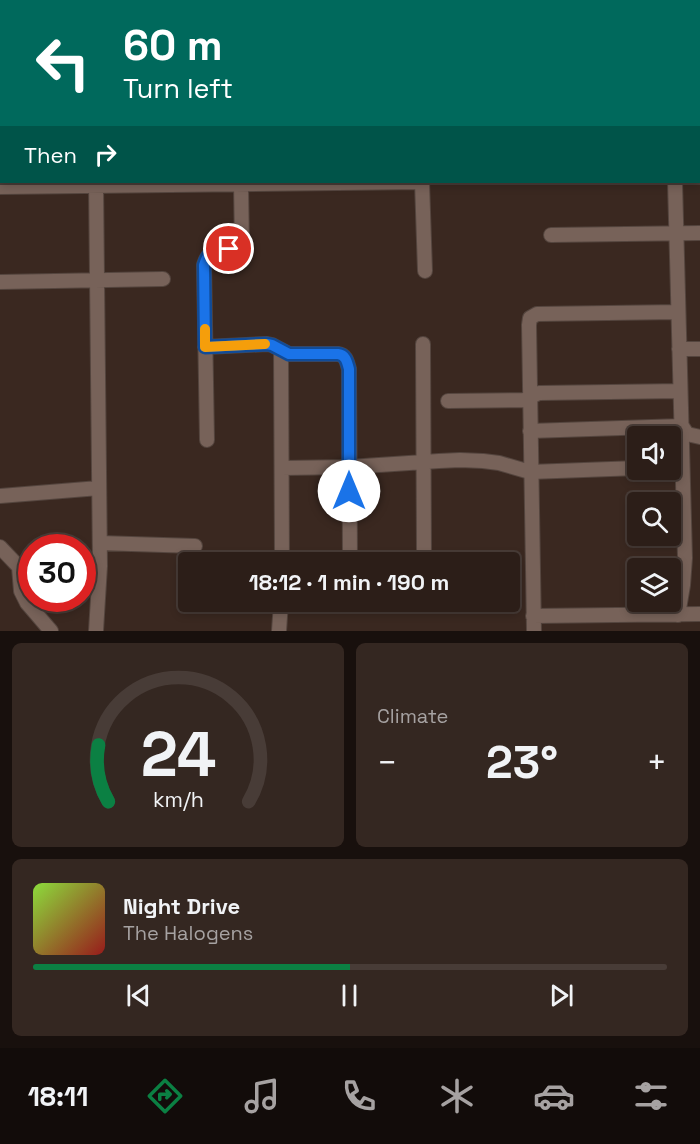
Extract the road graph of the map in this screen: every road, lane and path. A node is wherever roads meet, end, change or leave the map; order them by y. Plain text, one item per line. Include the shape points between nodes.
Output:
1 (331, 183) edge
2 (422, 183) edge
3 (675, 183) edge
4 (96, 184) edge
5 (240, 184) junction
6 (0, 187) edge
7 (676, 233) junction
8 (700, 233) edge
9 (551, 235) dead end
10 (424, 271) dead end
11 (163, 279) dead end
12 (97, 280) junction
13 (0, 282) edge
14 (678, 312) junction
15 (423, 345) dead end
16 (205, 347) junction
17 (700, 349) edge
18 (281, 350) junction
19 (679, 350) junction
20 (681, 391) junction
21 (529, 398) junction
22 (448, 401) dead end
23 (681, 426) joint
24 (627, 428) edge
25 (530, 432) junction
26 (700, 437) edge
27 (207, 440) dead end
28 (424, 462) junction
29 (349, 467) junction
30 (282, 468) junction
31 (627, 468) edge
32 (530, 472) junction
33 (678, 480) edge
34 (99, 488) junction
35 (0, 496) edge
36 (100, 543) junction
37 (195, 546) dead end
38 (0, 547) edge
39 (282, 552) edge
40 (350, 552) edge
41 (424, 552) edge
42 (280, 612) edge
43 (700, 614) edge
44 (678, 615) junction
45 (533, 616) junction
46 (51, 631) edge
47 (96, 631) edge
48 (279, 631) edge
49 (534, 631) edge

1 - 5 street
2 - 10 street
3 - 7 street
4 - 5 street
4 - 6 street
4 - 12 street
5 - 16 street via 242,247 215,250 204,265
7 - 8 street
7 - 9 street
7 - 14 street
11 - 12 street
12 - 13 street
12 - 34 street
14 - 19 street
14 - 21 street via 534,315 529,325
15 - 28 street
16 - 18 street via 267,344
16 - 27 street
17 - 19 street
18 - 29 street via 289,354 341,355 346,360
18 - 30 street
19 - 20 street
20 - 21 street via 539,393
20 - 23 street
21 - 22 street
21 - 25 street
23 - 26 street via 687,434
24 - 25 street
25 - 32 street
28 - 29 street
28 - 32 street via 483,461
28 - 41 street
29 - 30 street
29 - 40 street
30 - 39 street
31 - 32 street
32 - 45 street
33 - 44 street via 686,558
34 - 35 street
34 - 36 street
36 - 37 street
36 - 47 street
38 - 46 street via 19,567 21,591 27,603
42 - 48 street
43 - 44 street
44 - 45 street
45 - 49 street

